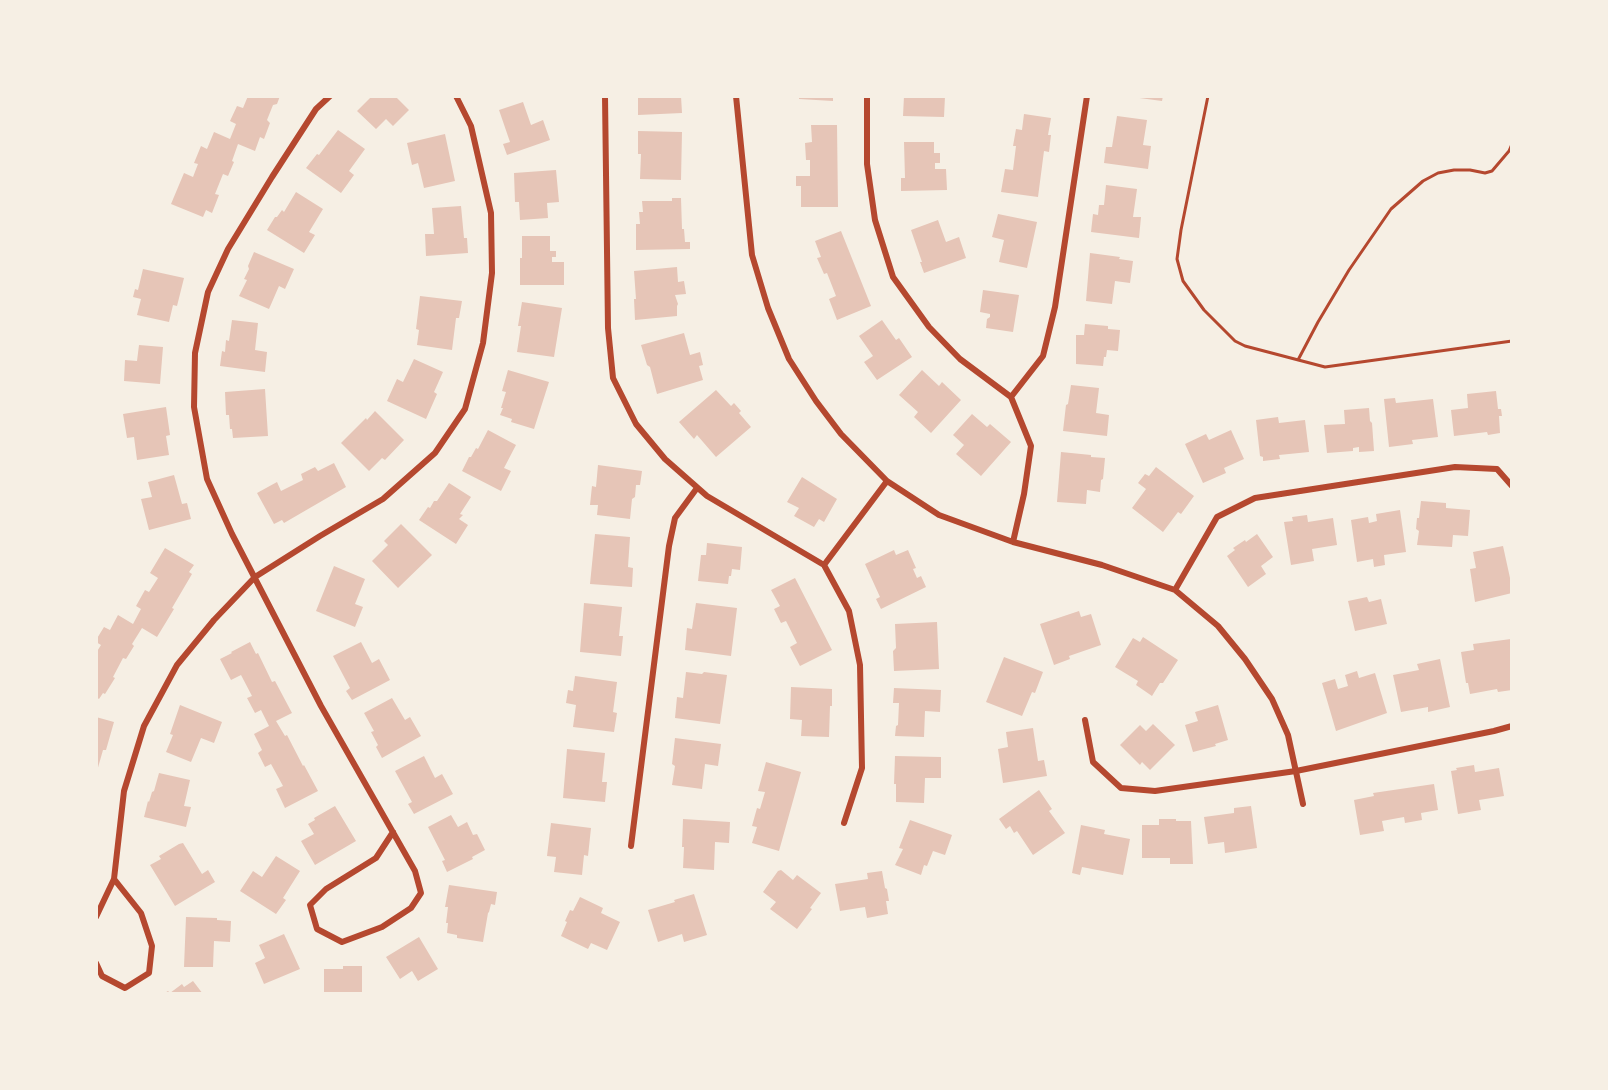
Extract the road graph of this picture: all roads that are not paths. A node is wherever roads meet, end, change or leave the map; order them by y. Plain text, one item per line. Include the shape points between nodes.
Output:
1 (330, 96) edge
2 (456, 96) edge
3 (605, 96) edge
4 (736, 96) edge
5 (867, 96) edge
6 (1087, 96) edge
7 (1011, 397) junction
8 (887, 481) junction
9 (1512, 486) edge
10 (697, 488) junction
11 (1012, 542) junction
12 (824, 565) junction
13 (255, 577) junction
14 (1174, 590) junction
15 (1085, 720) dead end
16 (1512, 726) edge
17 (1296, 771) junction
18 (1303, 804) dead end
19 (844, 823) dead end
20 (393, 832) junction
21 (631, 846) dead end
22 (114, 879) junction
23 (96, 917) edge
24 (96, 963) edge

1 - 13 street via 316,109 228,249 208,292 195,353 194,407 207,479
2 - 13 street via 471,126 491,213 492,273 483,343 465,409 435,453 383,500
3 - 10 street via 608,328 613,378 636,423 665,459
4 - 8 street via 752,255 768,308 789,359 816,401 841,434
5 - 7 street via 867,164 875,220 893,277 929,327 960,359
6 - 7 street via 1055,307 1043,356
7 - 11 street via 1031,446
8 - 11 street via 939,514
8 - 12 street
9 - 14 street via 1497,469 1455,467 1255,498 1217,517
10 - 12 street
10 - 21 street via 675,518 669,546
11 - 14 street via 1102,565
12 - 19 street via 849,611 860,666 862,768
13 - 20 street via 321,706
13 - 22 street via 177,665 144,726 124,791
14 - 17 street via 1218,626 1245,658 1272,699 1288,735
15 - 17 street via 1093,762 1121,788 1155,791
16 - 17 street
17 - 18 street
20 - 20 street via 415,871 421,893 411,908 382,927 342,942 317,929 310,905 326,889 376,858
22 - 23 street
22 - 24 street via 141,913 153,946 149,974 125,988 102,976

